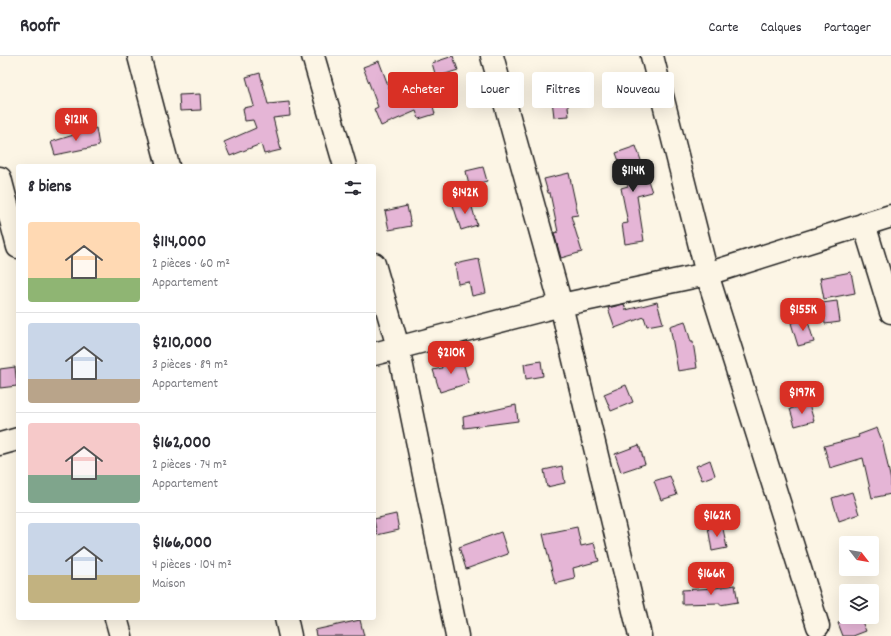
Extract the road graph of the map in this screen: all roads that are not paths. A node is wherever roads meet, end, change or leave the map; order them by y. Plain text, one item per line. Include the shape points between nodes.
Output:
1 (139, 56) edge
2 (313, 56) edge
3 (492, 56) edge
4 (652, 56) edge
5 (167, 164) edge
6 (344, 164) edge
7 (0, 178) edge
8 (891, 216) edge
9 (864, 224) junction
10 (16, 239) edge
11 (376, 271) edge
12 (707, 274) junction
13 (561, 304) junction
14 (891, 312) edge
15 (398, 347) junction
16 (376, 353) edge
17 (16, 440) edge
18 (0, 444) edge
19 (117, 620) edge
20 (286, 620) edge
21 (818, 626) dead end
22 (121, 636) edge
23 (290, 636) edge
24 (457, 636) edge
25 (640, 636) edge

1 - 5 street
2 - 6 street
3 - 13 street
4 - 12 street
7 - 10 street
8 - 9 street
9 - 12 street
9 - 14 street
11 - 15 street
12 - 13 street
12 - 21 street
13 - 15 street
13 - 25 street
15 - 16 street
15 - 24 street
17 - 18 street
19 - 22 street
20 - 23 street

